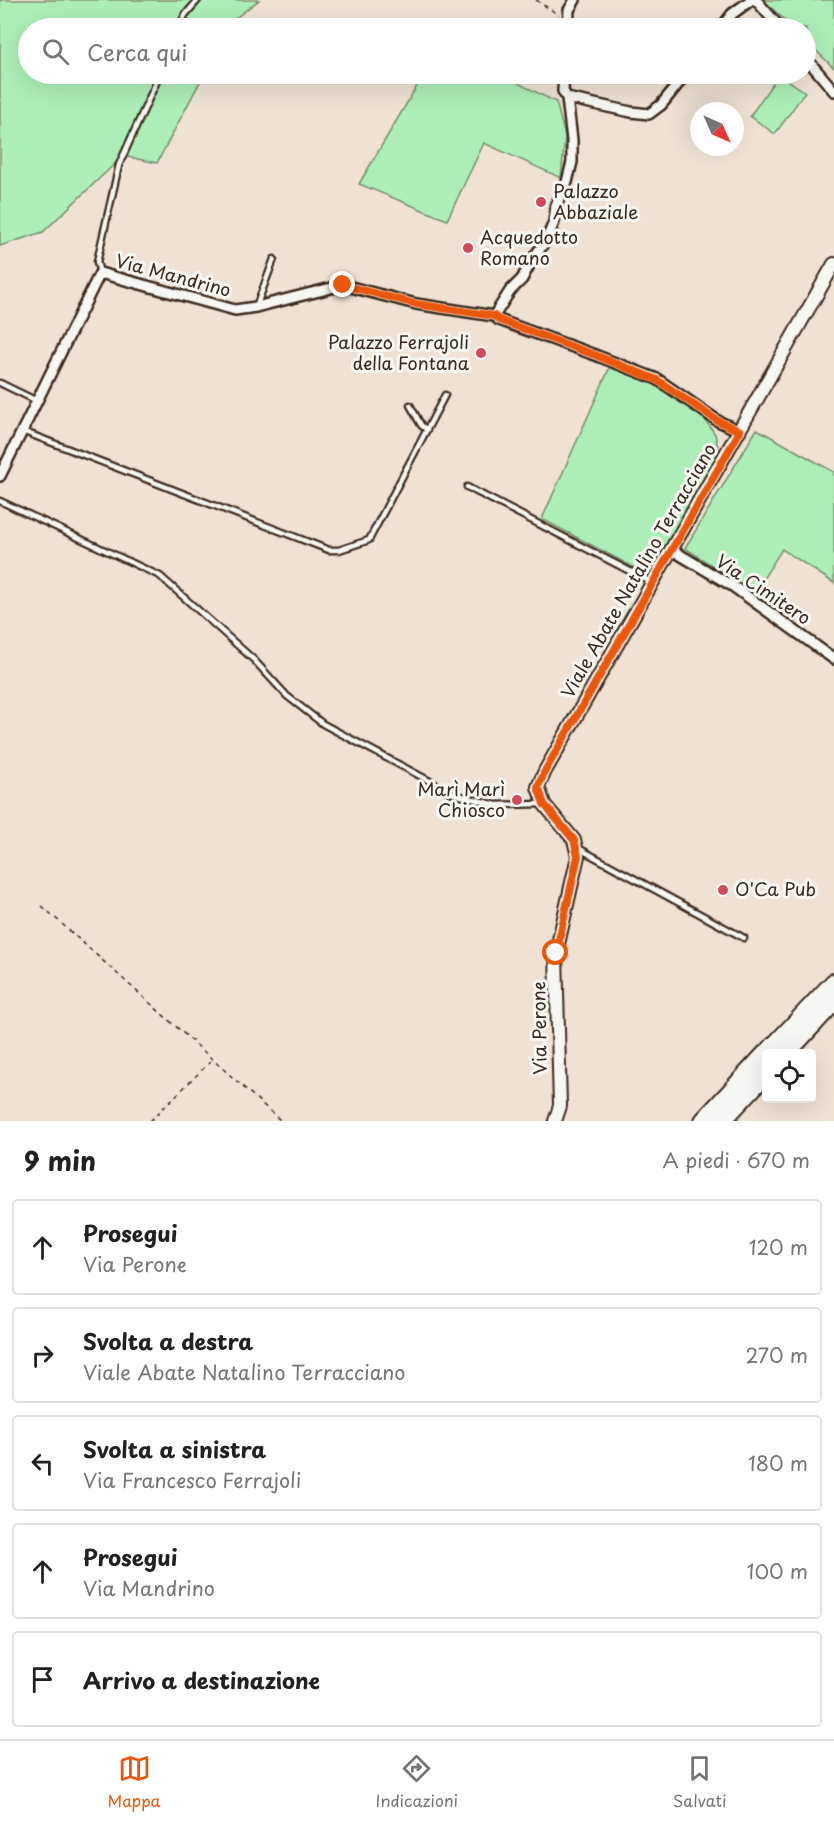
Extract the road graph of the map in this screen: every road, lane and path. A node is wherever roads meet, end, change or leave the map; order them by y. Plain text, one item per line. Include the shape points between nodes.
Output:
1 (198, 0) edge
2 (536, 0) edge
3 (574, 0) edge
4 (751, 0) edge
5 (756, 0) edge
6 (184, 18) edge
7 (560, 18) edge
8 (568, 18) edge
9 (729, 18) edge
10 (771, 18) edge
11 (816, 70) edge
12 (155, 84) edge
13 (563, 84) edge
14 (678, 84) edge
15 (834, 91) edge
16 (567, 99) junction
17 (274, 259) dead end
18 (834, 264) edge
19 (100, 273) junction
20 (256, 307) junction
21 (494, 316) junction
22 (0, 383) edge
23 (446, 395) dead end
24 (37, 401) junction
25 (410, 405) dead end
26 (427, 430) junction
27 (22, 431) junction
28 (740, 431) junction
29 (0, 476) edge
30 (466, 487) dead end
31 (0, 501) edge
32 (672, 550) junction
33 (653, 583) junction
34 (834, 659) edge
35 (544, 804) junction
36 (576, 847) junction
37 (42, 906) dead end
38 (744, 938) dead end
39 (834, 983) edge
40 (834, 1001) edge
41 (772, 1049) edge
42 (789, 1049) edge
43 (212, 1059) junction
44 (762, 1059) edge
45 (762, 1077) edge
46 (150, 1121) edge
47 (281, 1121) edge
48 (555, 1121) edge
49 (704, 1121) edge
50 (721, 1121) edge

1 - 6 lane
2 - 7 path
3 - 8 street
4 - 9 street
5 - 10 street
11 - 15 street
12 - 19 lane via 119,165 97,262
13 - 16 street
14 - 16 street via 649,114
16 - 21 street via 572,162 554,222 522,279
17 - 20 lane
18 - 28 street, Viale Abate Natalino Terracciano
19 - 20 street, Via Mandrino via 235,310
19 - 24 street, Via Mandrino
20 - 21 street, Via Mandrino via 343,285 416,304
21 - 28 street, Via Mandrino via 657,380
22 - 24 lane
23 - 26 lane
24 - 27 street, Via Mandrino
25 - 26 lane
26 - 27 lane via 369,540 339,550 329,550
27 - 29 street, Via Mandrino
28 - 32 street, Viale Abate Natalino Terracciano
30 - 33 lane
31 - 35 lane via 160,576 254,660 287,696 323,724 454,794 496,805
32 - 33 street, Viale Abate Natalino Terracciano
32 - 34 street, Via Cimitero via 734,587
33 - 35 street, Viale Abate Natalino Terracciano via 545,771 538,787
35 - 36 street
36 - 38 lane
36 - 48 street, Via Perone via 578,856 556,953 560,1106
37 - 43 path
39 - 41 highway
40 - 42 highway
43 - 46 path
43 - 47 path
44 - 49 highway
45 - 50 highway

